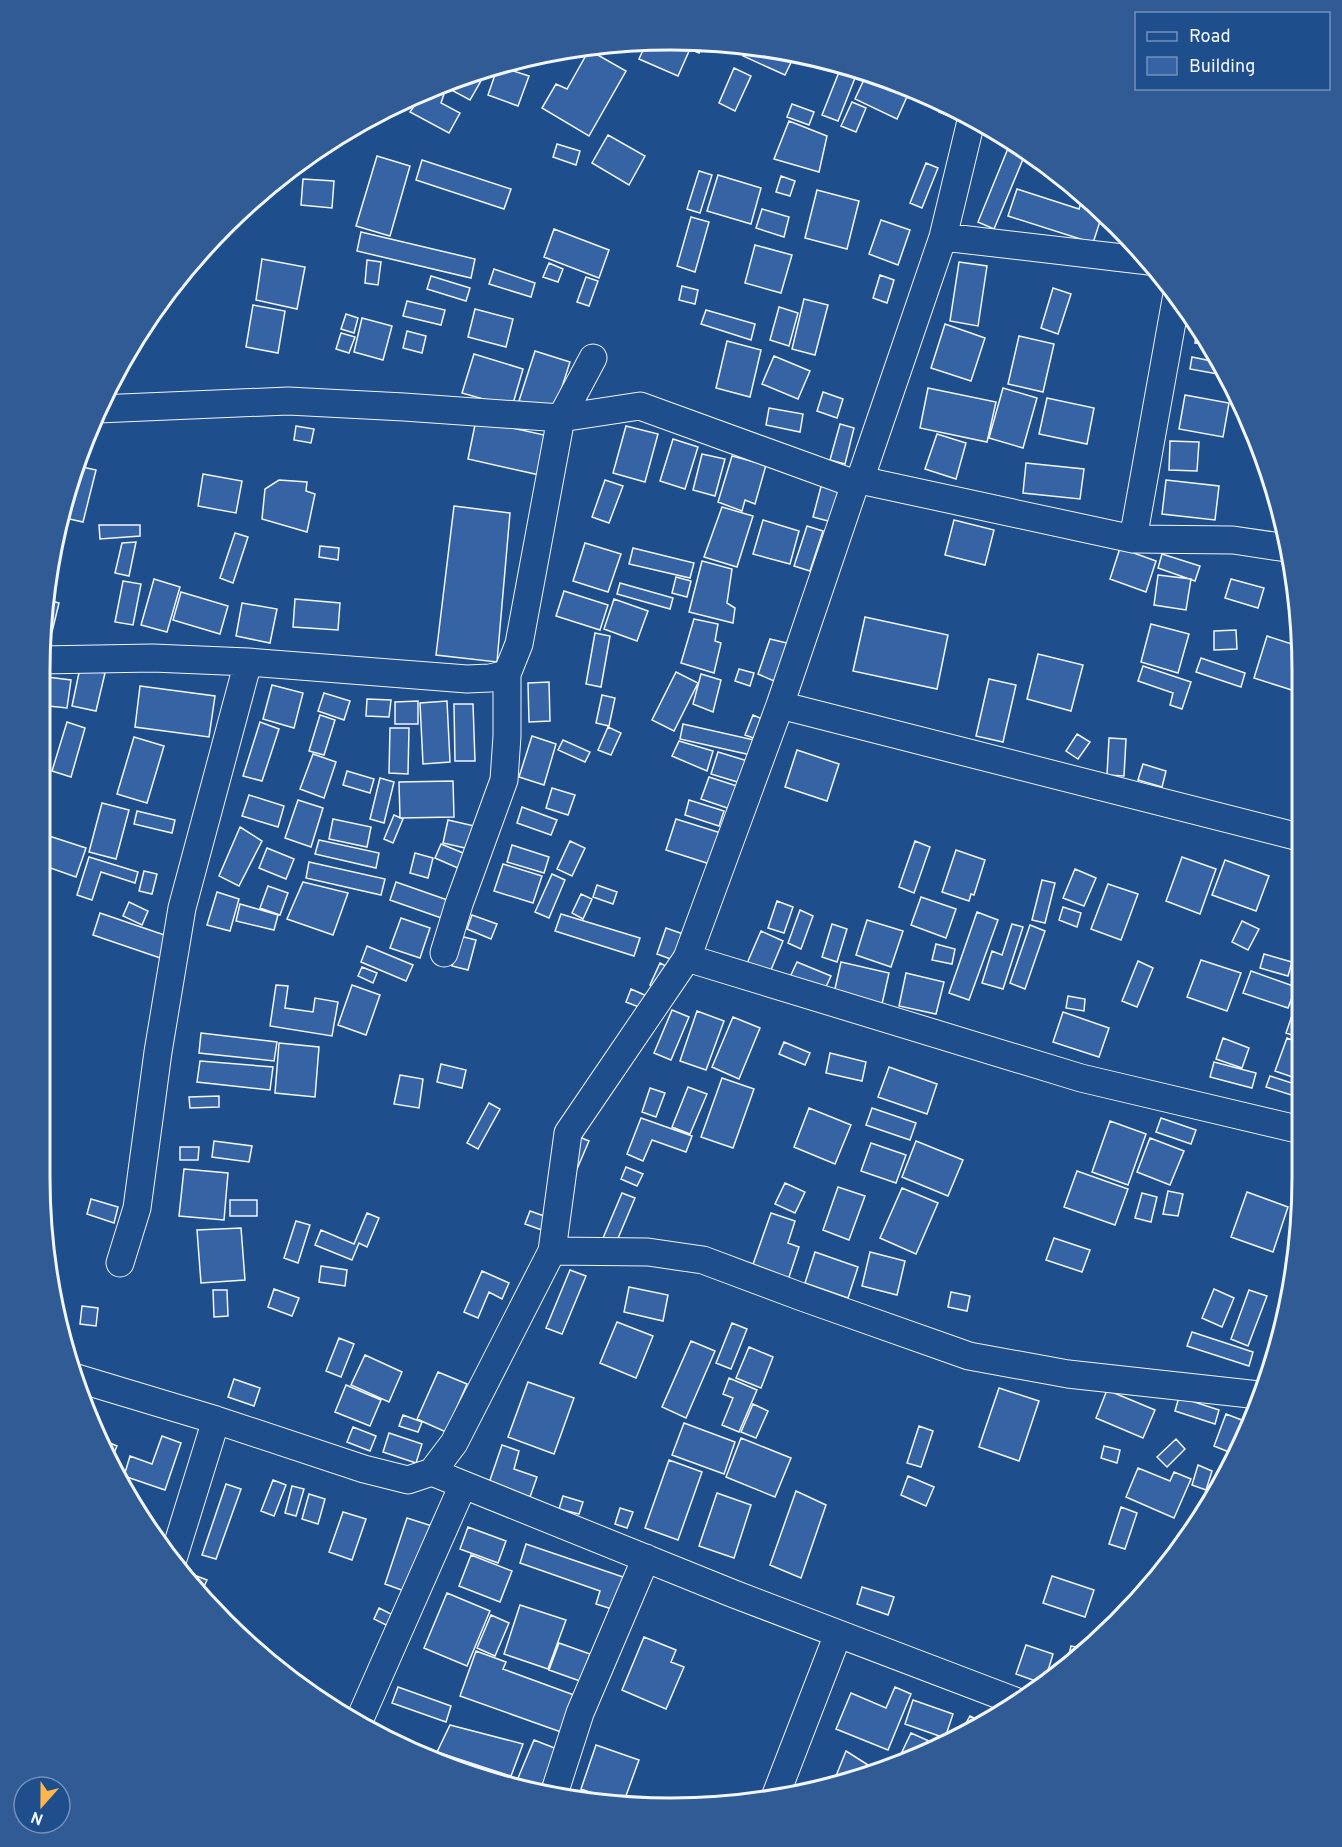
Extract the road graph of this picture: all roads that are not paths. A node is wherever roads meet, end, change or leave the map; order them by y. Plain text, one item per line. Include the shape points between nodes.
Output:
1 (970, 127) edge
2 (943, 237) junction
3 (1137, 260) edge
4 (1175, 308) edge
5 (593, 357) dead end
6 (111, 403) edge
7 (561, 418) junction
8 (857, 482) junction
9 (1133, 539) junction
10 (1280, 547) edge
11 (50, 660) edge
12 (248, 662) junction
13 (507, 675) junction
14 (780, 705) junction
15 (1292, 835) edge
16 (444, 953) dead end
17 (687, 958) junction
18 (1292, 1128) edge
19 (552, 1251) junction
20 (120, 1263) dead end
21 (84, 1380) edge
22 (1253, 1394) edge
23 (216, 1420) junction
24 (432, 1472) junction
25 (464, 1485) junction
26 (176, 1551) edge
27 (645, 1558) junction
28 (838, 1634) junction
29 (1008, 1698) edge
30 (362, 1715) edge
31 (555, 1787) edge
32 (778, 1788) edge

1 - 2 street
2 - 3 street
2 - 8 street
4 - 9 street
5 - 7 street
6 - 7 street via 288,401
7 - 8 street via 640,406
7 - 13 street via 519,644
8 - 9 street
8 - 14 street
9 - 10 street via 1233,540
11 - 12 street
12 - 13 street via 467,679
12 - 20 street via 182,908 137,1208
13 - 16 street via 504,780
14 - 15 street
14 - 17 street
17 - 18 street via 1081,1078
17 - 19 street via 568,1132
19 - 22 street via 648,1252 704,1260 969,1356 1068,1374
19 - 24 street via 454,1443
21 - 23 street
23 - 24 street via 408,1480
23 - 26 street
24 - 25 street
25 - 27 street
25 - 30 street
27 - 28 street
27 - 31 street via 579,1713
28 - 29 street
28 - 32 street

